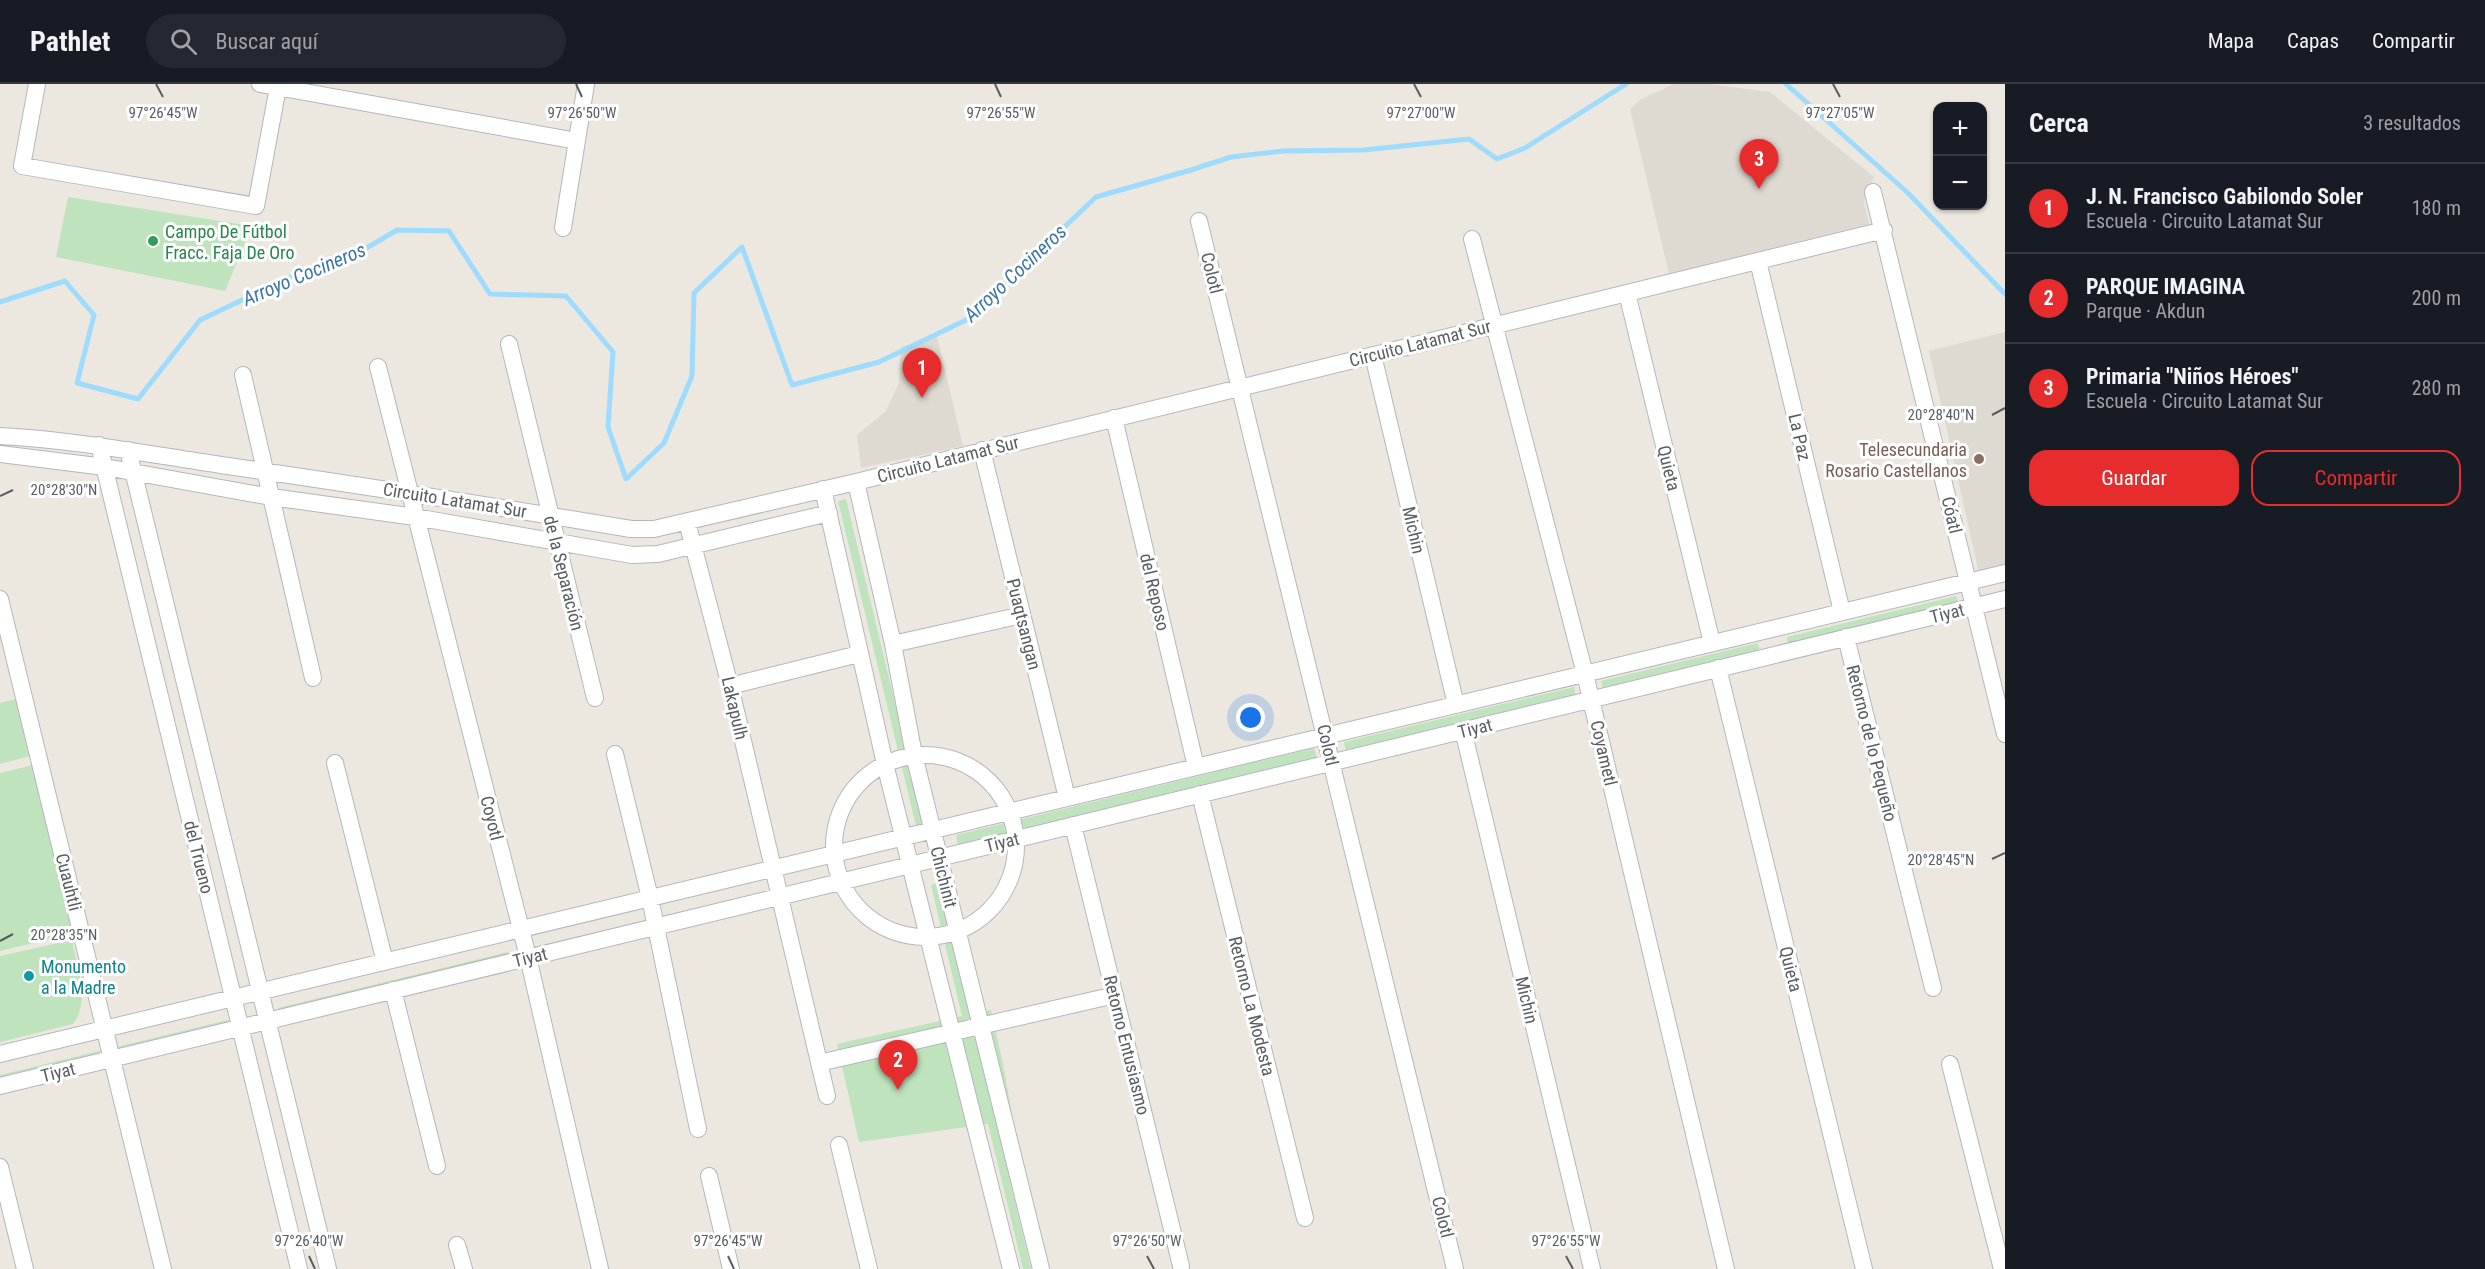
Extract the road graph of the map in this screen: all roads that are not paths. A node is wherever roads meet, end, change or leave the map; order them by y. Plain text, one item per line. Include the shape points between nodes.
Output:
1 (37, 84) edge
2 (260, 84) edge
3 (586, 84) edge
4 (278, 87) junction
5 (577, 141) junction
6 (1873, 192) dead end
7 (1199, 221) dead end
8 (562, 228) dead end
9 (1884, 230) junction
10 (1472, 239) dead end
11 (1758, 261) junction
12 (1627, 293) junction
13 (1496, 325) junction
14 (509, 344) dead end
15 (1373, 355) junction
16 (378, 367) dead end
17 (243, 375) dead end
18 (1240, 387) junction
19 (1114, 418) junction
20 (0, 436) edge
21 (99, 445) junction
22 (128, 450) junction
23 (982, 450) junction
24 (0, 454) edge
25 (105, 467) junction
26 (265, 471) junction
27 (133, 473) junction
28 (856, 482) junction
29 (822, 489) junction
30 (409, 492) junction
31 (271, 497) junction
32 (829, 513) junction
33 (550, 515) junction
34 (415, 517) junction
35 (687, 522) junction
36 (557, 542) junction
37 (693, 546) junction
38 (2005, 573) edge
39 (1968, 582) junction
40 (0, 599) edge
41 (2005, 599) edge
42 (1973, 606) junction
43 (1842, 612) junction
44 (1022, 615) junction
45 (1772, 629) junction
46 (1846, 637) junction
47 (1712, 643) junction
48 (893, 644) junction
49 (859, 654) junction
50 (1777, 654) junction
51 (1718, 668) junction
52 (1585, 674) junction
53 (313, 678) dead end
54 (730, 686) junction
55 (594, 698) dead end
56 (1591, 699) junction
57 (1456, 705) junction
58 (1463, 730) junction
59 (2005, 734) edge
60 (1326, 736) junction
61 (615, 754) dead end
62 (914, 755) junction
63 (1332, 762) junction
64 (335, 763) dead end
65 (885, 764) junction
66 (1196, 767) junction
67 (1148, 779) junction
68 (1200, 794) junction
69 (1067, 798) junction
70 (1153, 806) junction
71 (1010, 812) junction
72 (1073, 825) junction
73 (932, 830) junction
74 (904, 837) junction
75 (1017, 839) junction
76 (834, 854) junction
77 (939, 857) junction
78 (910, 864) junction
79 (772, 869) junction
80 (840, 882) junction
81 (778, 896) junction
82 (650, 898) junction
83 (655, 927) junction
84 (520, 929) junction
85 (958, 932) junction
86 (928, 938) junction
87 (528, 957) junction
88 (385, 962) junction
89 (1933, 988) dead end
90 (393, 990) junction
91 (260, 992) junction
92 (1115, 995) junction
93 (233, 998) junction
94 (267, 1020) junction
95 (981, 1026) junction
96 (240, 1027) junction
97 (105, 1029) junction
98 (952, 1032) junction
99 (0, 1054) edge
100 (112, 1058) junction
101 (819, 1063) junction
102 (1950, 1064) dead end
103 (0, 1086) edge
104 (827, 1096) dead end
105 (698, 1129) dead end
106 (839, 1144) dead end
107 (437, 1166) dead end
108 (0, 1167) edge
109 (709, 1176) dead end
110 (1305, 1218) dead end
111 (458, 1245) dead end
112 (1181, 1266) dead end
113 (25, 1269) edge
114 (164, 1269) edge
115 (299, 1269) edge
116 (328, 1269) edge
117 (464, 1269) edge
118 (600, 1269) edge
119 (731, 1269) edge
120 (869, 1269) edge
121 (1011, 1269) edge
122 (1041, 1269) edge
123 (1455, 1269) edge
124 (1592, 1269) edge
125 (1726, 1269) edge
126 (1864, 1269) edge
127 (2002, 1269) edge

1 - 4 street via 22,166 256,206
2 - 4 street
3 - 5 street
4 - 5 street
5 - 8 street
6 - 9 street, Cóatl
7 - 18 street, Colotl
9 - 11 street, Circuito Latamat Sur
9 - 39 street, Cóatl
10 - 13 street, Coyametl
11 - 12 street, Circuito Latamat Sur
11 - 43 street, La Paz
12 - 13 street, Circuito Latamat Sur
12 - 47 street, Quieta
13 - 15 street, Circuito Latamat Sur
13 - 52 street, Coyametl
14 - 33 street, de la Separación
15 - 18 street, Circuito Latamat Sur
15 - 57 street, Michin
16 - 30 street, Coyotl
17 - 26 street
18 - 19 street, Circuito Latamat Sur
18 - 60 street, Colotl
19 - 23 street, Circuito Latamat Sur
19 - 66 street, del Reposo
20 - 21 street, Circuito Latamat Sur
21 - 22 street, Circuito Latamat Sur
21 - 25 street, del Trueno
22 - 26 street, Circuito Latamat Sur
22 - 27 street, del Trueno
23 - 28 street, Circuito Latamat Sur
23 - 44 street, Puaqtsangan
24 - 25 street, Circuito Latamat Sur
25 - 27 street, Circuito Latamat Sur
25 - 93 street, del Trueno
26 - 30 street, Circuito Latamat Sur
26 - 31 street
27 - 31 street, Circuito Latamat Sur
27 - 91 street, del Trueno
28 - 29 street, Circuito Latamat Sur
28 - 48 street, Chichinit
29 - 32 street, Chichinit
29 - 35 street, Circuito Latamat Sur
30 - 33 street, Circuito Latamat Sur
30 - 34 street, Coyotl
31 - 34 street, Circuito Latamat Sur
31 - 53 street
32 - 37 street, Circuito Latamat Sur
32 - 49 street, Chichinit
33 - 35 street, Circuito Latamat Sur via 643,530
33 - 36 street, de la Separación
34 - 36 street, Circuito Latamat Sur
34 - 84 street, Coyotl
35 - 37 street, Lakapulh
36 - 37 street, Circuito Latamat Sur via 632,555
36 - 55 street, de la Separación
37 - 54 street, Lakapulh
38 - 39 street, Tiyat
39 - 42 street, Cóatl
39 - 43 street, Tiyat
40 - 97 street, Cuauhtli
41 - 42 street, Tiyat
42 - 46 street, Tiyat
42 - 59 street, Cóatl
43 - 45 street, Tiyat
44 - 48 street
44 - 69 street, Puaqtsangan
45 - 47 street, Tiyat
45 - 50 street
46 - 50 street, Tiyat
46 - 89 street, Retorno de lo Pequeño
47 - 52 street, Tiyat
48 - 62 street, Chichinit
49 - 54 street
49 - 65 street, Chichinit
50 - 51 street, Tiyat
51 - 56 street, Tiyat
51 - 126 street, Quieta
52 - 56 street, Coyametl
52 - 57 street, Tiyat
54 - 79 street, Lakapulh
56 - 58 street, Tiyat
56 - 125 street, Coyametl
57 - 60 street, Tiyat
58 - 63 street, Tiyat
58 - 124 street, Michin
60 - 63 street, Colotl
60 - 66 street, Tiyat
61 - 82 street
62 - 65 street
62 - 71 street via 943,756 971,766 994,785
62 - 73 street, Chichinit
63 - 68 street, Tiyat
63 - 123 street, Colotl
64 - 88 street
65 - 74 street, Chichinit
65 - 76 street via 857,786 838,817
66 - 67 street, Tiyat
67 - 69 street, Tiyat
67 - 70 street
68 - 70 street, Tiyat
68 - 110 street, Retorno La Modesta
69 - 71 street, Tiyat
70 - 72 street, Tiyat
71 - 73 street, Tiyat
71 - 75 street
72 - 75 street, Tiyat
72 - 92 street, Retorno Entusiasmo
73 - 74 street, Tiyat
73 - 77 street, Chichinit
74 - 76 street, Tiyat
74 - 78 street, Chichinit
75 - 77 street, Tiyat
75 - 85 street via 1014,869 1003,896 983,917
76 - 79 street, Tiyat
76 - 80 street
77 - 78 street, Tiyat
77 - 85 street, Chichinit
78 - 80 street, Tiyat
78 - 86 street, Chichinit
79 - 81 street, Lakapulh
79 - 82 street, Tiyat
80 - 81 street, Tiyat
80 - 86 street via 855,906 876,924 901,935
81 - 83 street, Tiyat
81 - 101 street, Lakapulh
82 - 83 street
82 - 84 street, Tiyat
83 - 87 street, Tiyat
83 - 105 street
84 - 87 street, Coyotl
84 - 88 street, Tiyat
85 - 86 street
85 - 95 street, Chichinit
86 - 98 street, Chichinit
87 - 90 street, Tiyat
87 - 118 street, Coyotl
88 - 91 street, Tiyat
90 - 94 street, Tiyat
90 - 107 street
91 - 93 street, Tiyat
91 - 94 street, del Trueno
92 - 95 street
92 - 112 street, Retorno Entusiasmo
93 - 96 street, del Trueno
93 - 97 street, Tiyat
94 - 96 street, Tiyat
94 - 116 street, del Trueno
95 - 98 street
95 - 122 street, Chichinit
96 - 100 street, Tiyat
96 - 115 street, del Trueno
97 - 99 street, Tiyat
97 - 100 street, Cuauhtli
98 - 101 street
98 - 121 street, Chichinit
100 - 103 street, Tiyat
100 - 114 street, Cuauhtli
101 - 104 street, Lakapulh
102 - 127 street
106 - 120 street
108 - 113 street
109 - 119 street
111 - 117 street

